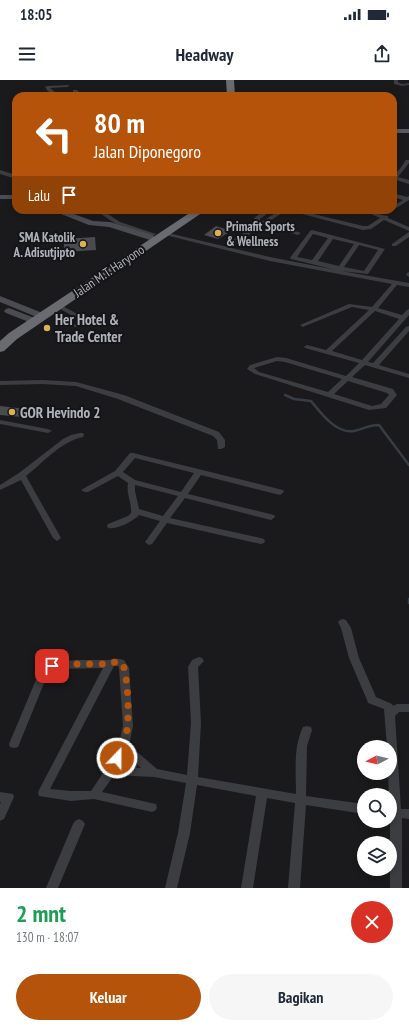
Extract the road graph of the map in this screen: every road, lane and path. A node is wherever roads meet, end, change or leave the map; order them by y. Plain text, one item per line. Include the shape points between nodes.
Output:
1 (230, 80) edge
2 (396, 80) edge
3 (409, 84) edge
4 (67, 86) dead end
5 (52, 92) edge
6 (231, 92) edge
7 (397, 131) edge
8 (409, 131) edge
9 (408, 161) dead end
10 (0, 172) edge
11 (397, 175) edge
12 (12, 176) edge
13 (397, 179) edge
14 (409, 182) edge
15 (397, 196) edge
16 (0, 197) edge
17 (12, 197) edge
18 (408, 198) edge
19 (0, 202) edge
20 (12, 202) edge
21 (397, 205) edge
22 (66, 214) edge
23 (87, 214) edge
24 (104, 214) edge
25 (185, 214) edge
26 (194, 214) edge
27 (263, 214) edge
28 (278, 214) edge
29 (306, 214) edge
30 (375, 214) edge
31 (379, 214) edge
32 (386, 214) edge
33 (383, 217) junction
34 (264, 224) junction
35 (110, 225) junction
36 (409, 226) edge
37 (409, 229) edge
38 (298, 233) dead end
39 (409, 234) edge
40 (156, 235) junction
41 (332, 236) junction
42 (232, 243) dead end
43 (358, 243) junction
44 (394, 245) dead end
45 (314, 262) junction
46 (339, 269) junction
47 (396, 282) junction
48 (409, 285) edge
49 (2, 304) edge
50 (57, 305) junction
51 (374, 309) junction
52 (409, 312) edge
53 (34, 317) junction
54 (404, 318) junction
55 (303, 325) dead end
56 (398, 325) junction
57 (76, 326) dead end
58 (409, 328) edge
59 (0, 336) edge
60 (307, 346) dead end
61 (0, 348) edge
62 (327, 352) junction
63 (363, 363) junction
64 (374, 366) junction
65 (408, 374) edge
66 (346, 378) junction
67 (0, 383) edge
68 (330, 394) junction
69 (0, 422) edge
70 (48, 431) dead end
71 (80, 435) dead end
72 (221, 447) dead end
73 (199, 472) junction
74 (118, 473) junction
75 (22, 475) junction
76 (132, 482) junction
77 (0, 488) edge
78 (85, 490) dead end
79 (280, 492) dead end
80 (184, 494) junction
81 (136, 511) junction
82 (271, 517) dead end
83 (166, 520) junction
84 (111, 526) dead end
85 (58, 538) dead end
86 (261, 541) dead end
87 (149, 542) dead end
88 (343, 622) dead end
89 (199, 661) dead end
90 (110, 664) junction
91 (409, 708) edge
92 (390, 715) junction
93 (307, 730) dead end
94 (14, 744) dead end
95 (123, 746) junction
96 (111, 770) junction
97 (154, 772) junction
98 (194, 780) junction
99 (392, 788) edge
100 (262, 793) junction
101 (94, 795) junction
102 (0, 797) edge
103 (301, 800) junction
104 (152, 807) dead end
105 (357, 808) edge
106 (397, 813) edge
107 (409, 814) edge
108 (0, 816) edge
109 (79, 824) dead end
110 (394, 828) edge
111 (52, 888) edge
112 (171, 888) edge
113 (247, 888) edge
114 (294, 888) edge
115 (396, 888) edge

1 - 6 highway
2 - 3 street via 398,85
4 - 5 street via 47,87
7 - 8 main road
9 - 11 street
10 - 12 street
13 - 14 street
15 - 18 street
16 - 17 street
18 - 21 street
19 - 20 street
22 - 35 street via 92,223
23 - 35 street
24 - 40 street via 118,223
25 - 40 highway, Jalan M.T. Haryono
26 - 40 highway, Jalan M.T. Haryono
27 - 34 street via 256,219
28 - 34 street
29 - 33 street via 363,228 369,228
30 - 33 street
31 - 33 street
32 - 33 street
33 - 36 street
33 - 37 street
34 - 38 street
34 - 42 street
35 - 40 street
39 - 44 street
40 - 46 street via 254,256
40 - 50 highway, Jalan M.T. Haryono
40 - 53 highway, Jalan M.T. Haryono
41 - 43 street
41 - 45 street
41 - 45 street via 312,232 293,258
43 - 46 street
43 - 46 street via 382,249 366,273
45 - 46 street
46 - 47 street
47 - 48 street
47 - 51 street
49 - 53 street
50 - 53 highway, Jalan M.T. Haryono
50 - 57 street via 83,319 82,323
51 - 54 street
51 - 55 street via 356,305 346,306
51 - 62 street
52 - 54 street
53 - 59 highway, Jalan M.T. Haryono
53 - 61 highway, Jalan M.T. Haryono
54 - 56 street
56 - 58 street
56 - 63 street
58 - 64 street
60 - 62 street
62 - 63 street
63 - 64 street
63 - 66 street
64 - 65 street
66 - 68 street
66 - 68 street via 390,391 393,395 382,406 374,408
66 - 68 street via 286,360 267,361 250,367 257,373
67 - 72 street via 66,383 96,389 216,434 222,440
69 - 70 street
71 - 75 street via 75,435
73 - 74 street via 133,455
73 - 79 street
73 - 80 street
74 - 76 street
74 - 78 street
75 - 77 street
75 - 85 street
76 - 80 street
76 - 81 street via 130,492
80 - 82 street
80 - 83 street
81 - 83 street
81 - 84 street via 131,518
83 - 86 street
83 - 87 street
88 - 92 street via 354,658 372,700 388,707
89 - 98 street via 193,667 197,702
90 - 94 street via 52,666 43,675
90 - 95 street via 119,662 124,668 128,726
90 - 101 street via 43,793
91 - 92 street via 397,708
92 - 99 street
93 - 103 street via 302,746
95 - 96 street
95 - 97 street
96 - 97 street
96 - 101 street
97 - 98 street
98 - 100 street
98 - 112 street
100 - 103 street
100 - 113 street
101 - 104 street
102 - 108 street via 9,797
103 - 105 street
103 - 114 street
106 - 107 street
109 - 111 street
110 - 115 street

